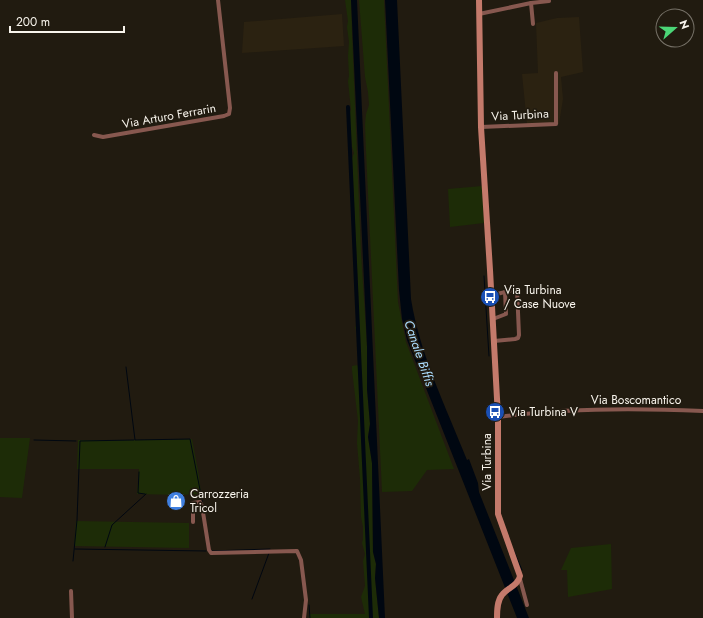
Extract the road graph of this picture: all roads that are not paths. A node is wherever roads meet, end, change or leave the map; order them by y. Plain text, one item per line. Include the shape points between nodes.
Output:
1 (218, 0) edge
2 (479, 0) edge
3 (549, 1) edge
4 (531, 3) junction
5 (479, 14) junction
6 (533, 24) dead end
7 (556, 73) dead end
8 (481, 128) junction
9 (94, 135) dead end
10 (505, 292) junction
11 (491, 295) junction
12 (493, 318) junction
13 (494, 341) junction
14 (703, 410) edge
15 (498, 416) junction
16 (193, 522) dead end
17 (519, 581) junction
18 (72, 591) dead end
19 (527, 605) dead end
20 (72, 618) edge
21 (304, 618) edge
22 (497, 618) edge

1 - 9 street, Via Arturo Ferrarin via 229,114 103,137
2 - 5 street, Via Turbina
3 - 4 street
4 - 5 street
4 - 6 street
5 - 8 street, Via Turbina
7 - 8 street, Via Turbina via 556,124
8 - 11 street, Via Turbina
10 - 11 street
10 - 12 street via 506,314
10 - 13 street via 517,289 519,335 515,339
11 - 12 street, Via Turbina
12 - 13 street, Via Turbina
13 - 15 street, Via Turbina
14 - 15 street, Via Boscomantico via 602,410
15 - 17 street, Via Turbina via 498,514 519,570
16 - 21 street via 193,502 200,502 211,553 297,552 301,560 306,600
17 - 19 street, Via Turbina
17 - 22 street via 503,594 498,605
18 - 20 street

